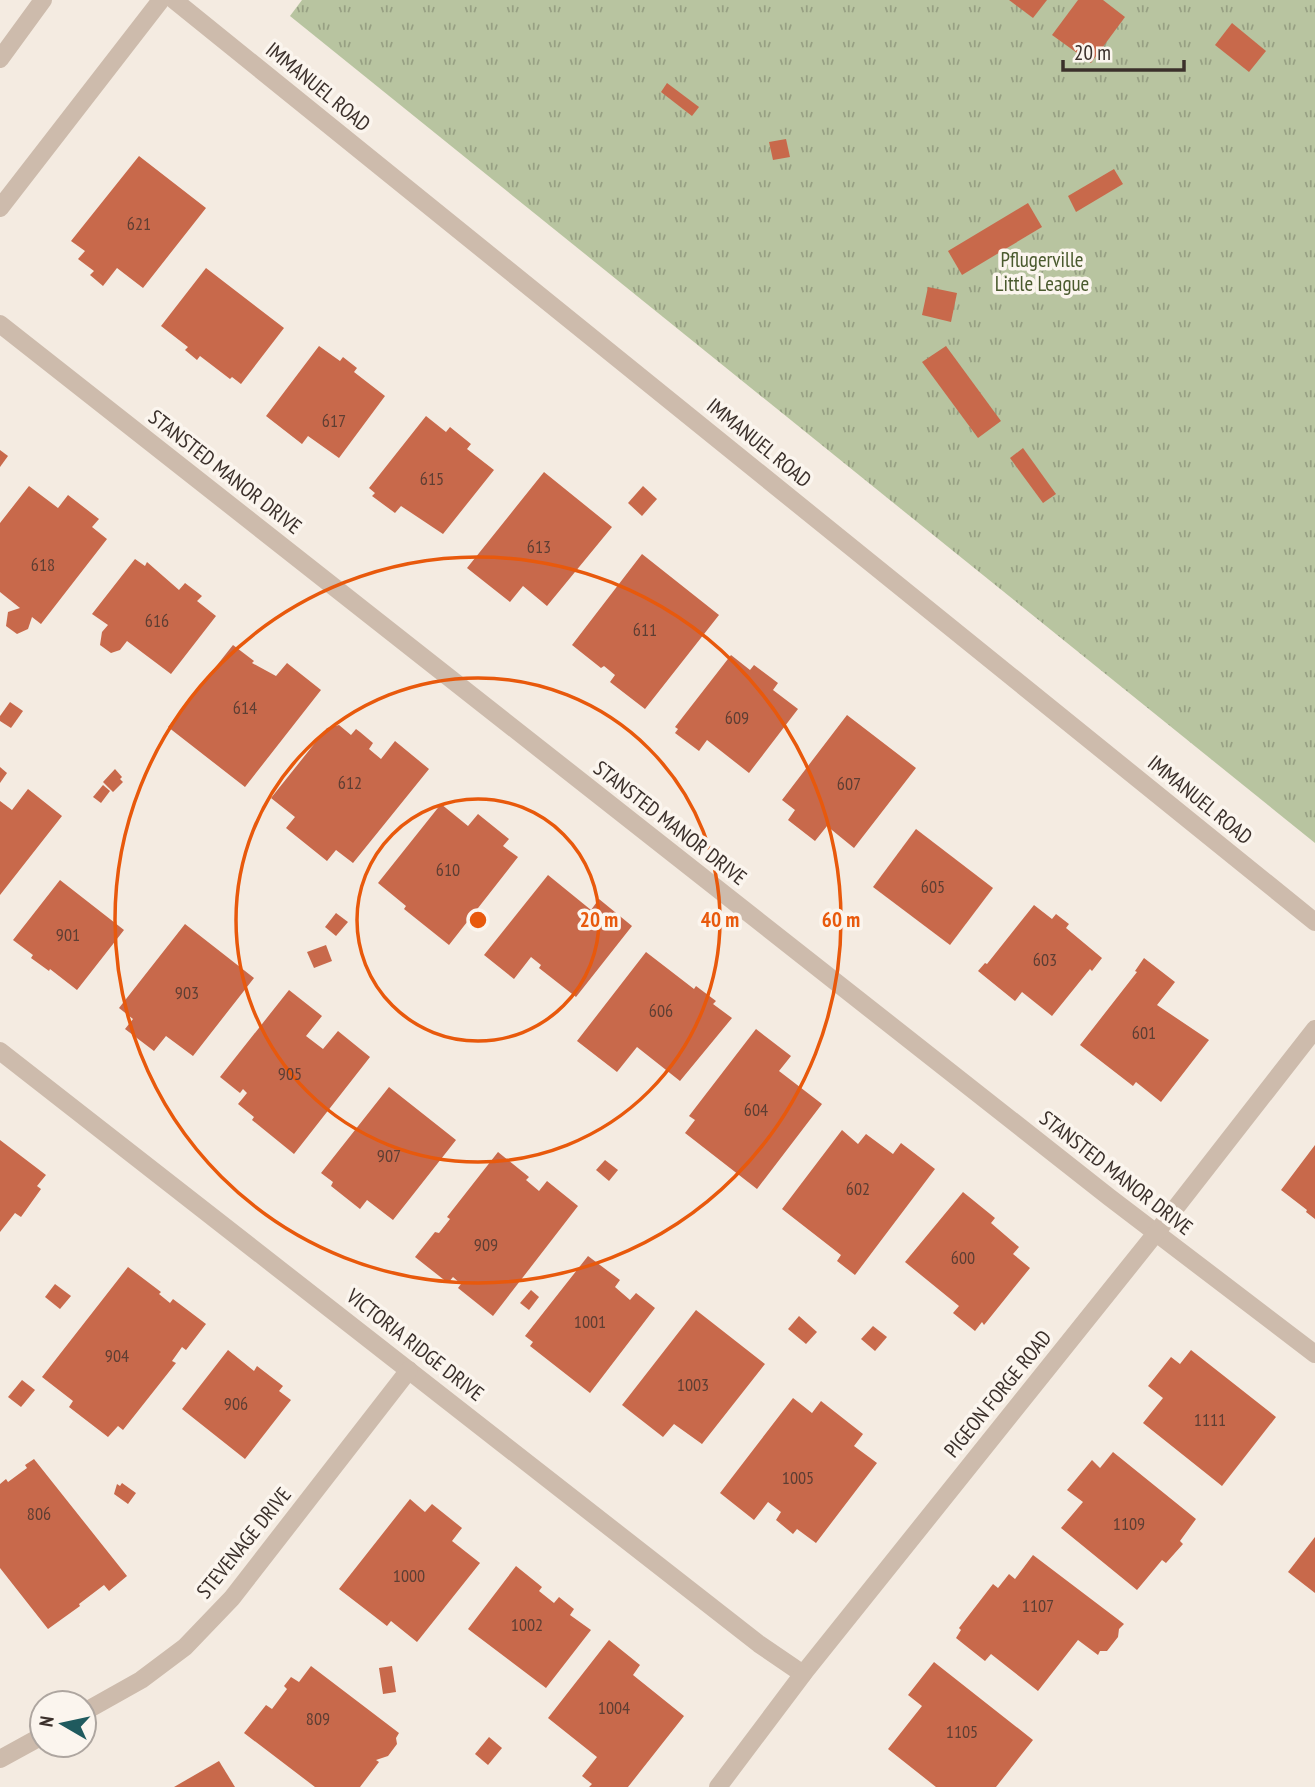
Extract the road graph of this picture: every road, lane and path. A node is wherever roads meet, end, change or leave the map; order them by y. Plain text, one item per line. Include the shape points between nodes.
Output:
1 (43, 0) edge
2 (161, 0) edge
3 (174, 0) edge
4 (0, 59) edge
5 (0, 208) edge
6 (0, 324) edge
7 (1315, 922) edge
8 (1315, 1029) edge
9 (0, 1051) edge
10 (1156, 1233) junction
11 (1315, 1354) edge
12 (410, 1370) junction
13 (803, 1674) junction
14 (98, 1705) edge
15 (28, 1744) edge
16 (0, 1759) edge
17 (718, 1787) edge

1 - 4 street
2 - 5 street
3 - 7 street, IMMANUEL ROAD
6 - 10 street, STANSTED MANOR DRIVE
8 - 10 street, PIGEON FORGE ROAD
9 - 12 street, VICTORIA RIDGE DRIVE
10 - 11 street, STANSTED MANOR DRIVE
10 - 13 street, PIGEON FORGE ROAD
12 - 13 street, VICTORIA RIDGE DRIVE
12 - 14 street, STEVENAGE DRIVE via 232,1598 185,1647
13 - 17 street, PIGEON FORGE ROAD
15 - 16 street

